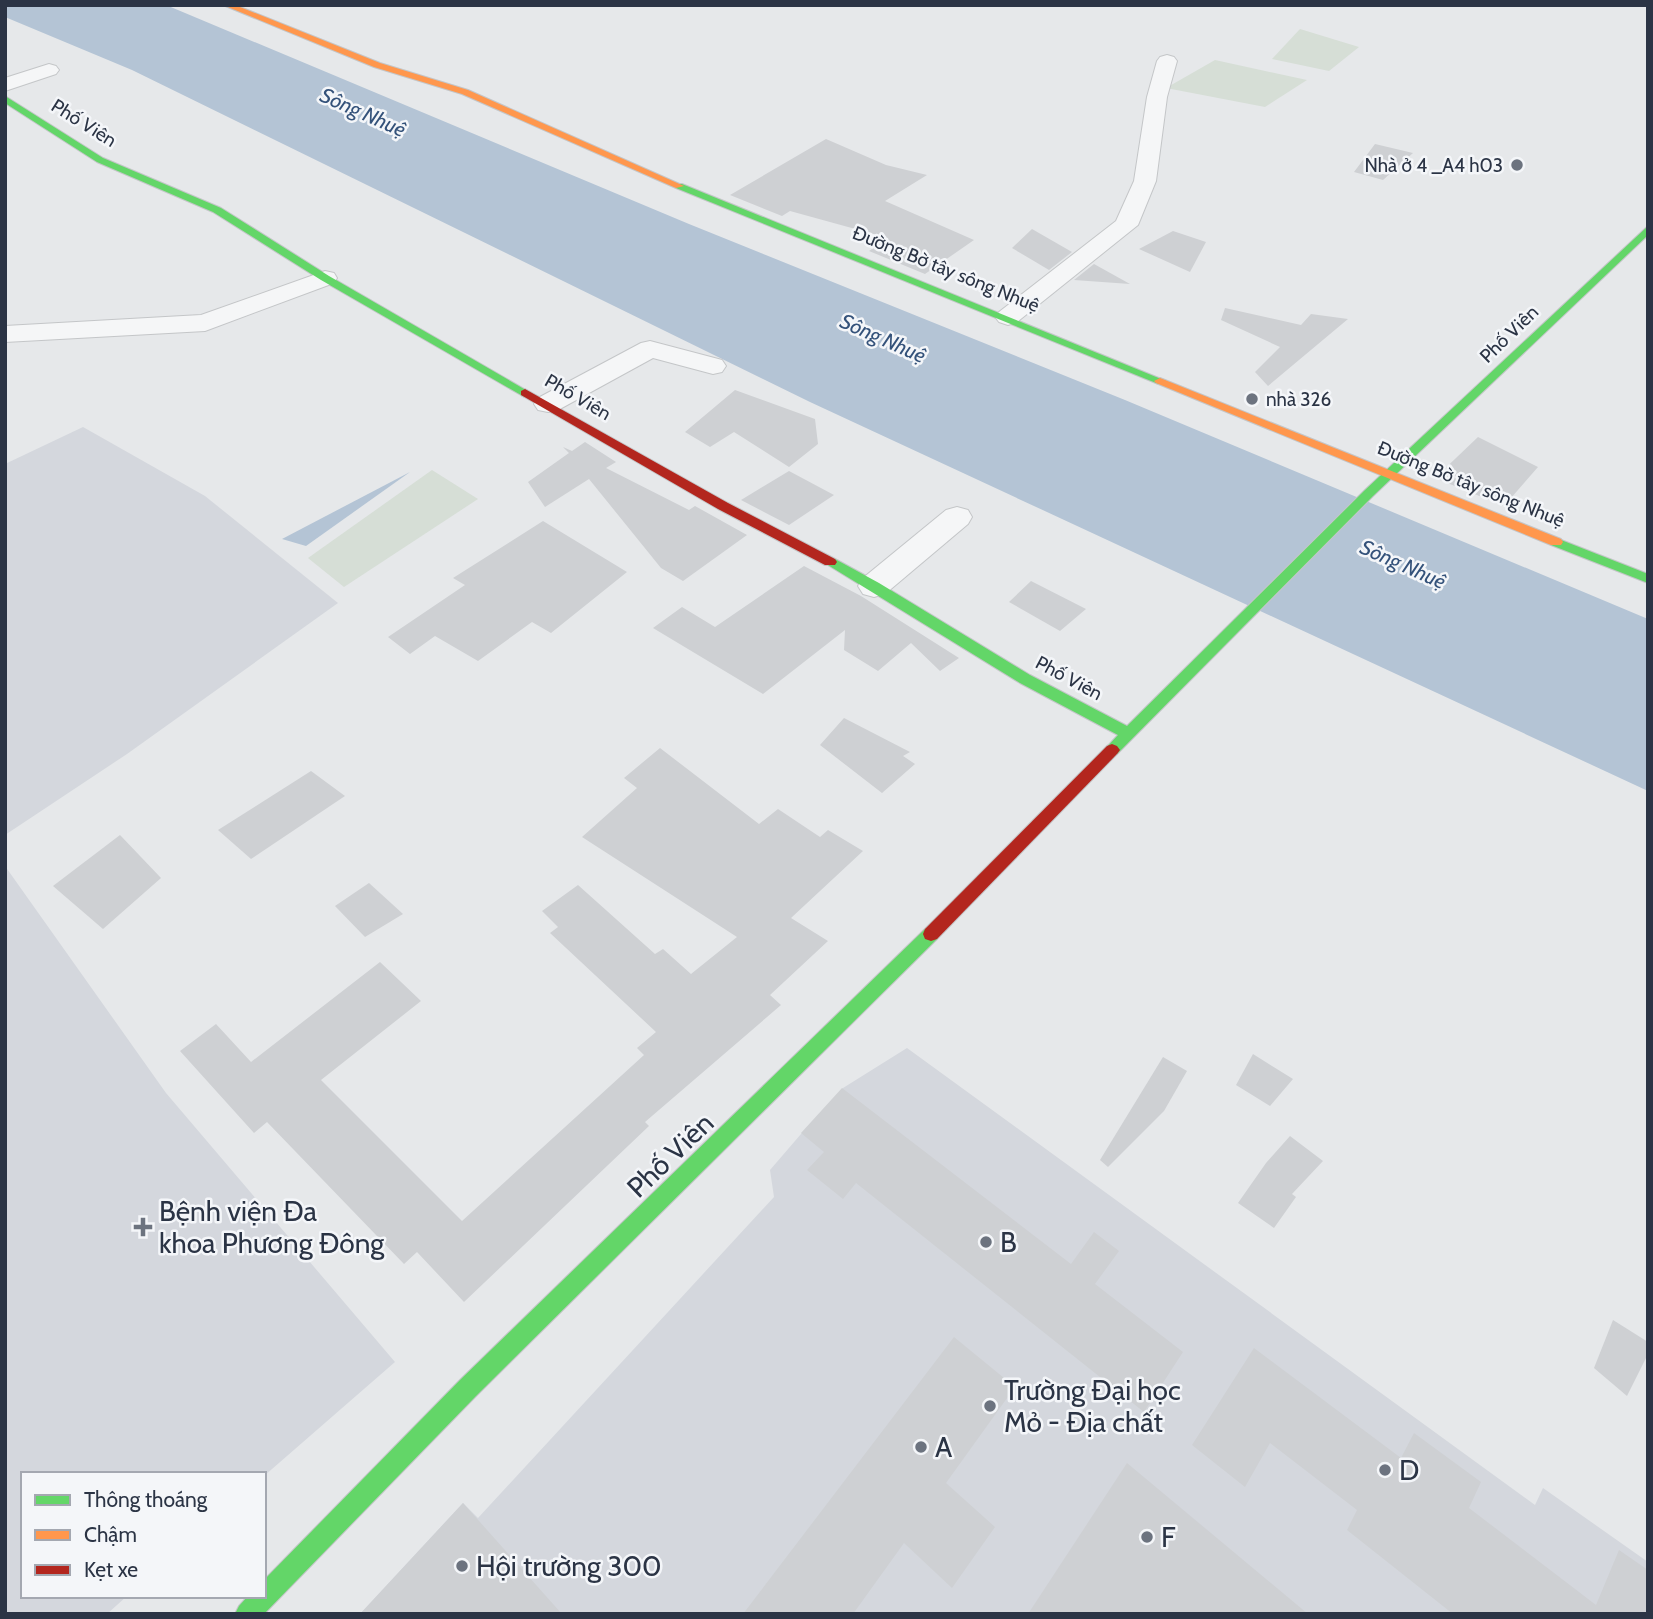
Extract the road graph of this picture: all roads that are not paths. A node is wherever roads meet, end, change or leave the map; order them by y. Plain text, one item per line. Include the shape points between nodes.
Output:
1 (227, 5) edge
2 (1167, 61) dead end
3 (49, 71) dead end
4 (5, 85) edge
5 (5, 99) edge
6 (1648, 229) edge
7 (325, 278) junction
8 (1008, 317) junction
9 (5, 334) edge
10 (713, 366) dead end
11 (548, 404) junction
12 (1391, 474) junction
13 (957, 517) dead end
14 (1648, 579) edge
15 (874, 586) junction
16 (1129, 734) junction
17 (266, 1595) edge
18 (263, 1598) edge
19 (247, 1614) edge

1 - 8 street, Đường Bờ tây sông Nhuệ via 377,65 465,92 624,163
2 - 8 street via 1157,97 1146,181 1126,225
3 - 4 street
5 - 7 street, Phố Viên via 100,160 217,210
6 - 12 street, Phố Viên
7 - 9 street via 205,323
7 - 11 street, Phố Viên
8 - 12 street, Đường Bờ tây sông Nhuệ
10 - 11 street via 650,349
11 - 15 street, Phố Viên via 723,506
12 - 14 street, Đường Bờ tây sông Nhuệ
12 - 16 street, Phố Viên
13 - 15 street
15 - 16 street, Phố Viên via 1025,679
16 - 17 street, Phố Viên via 897,970 468,1388
18 - 19 street, Phố Viên

